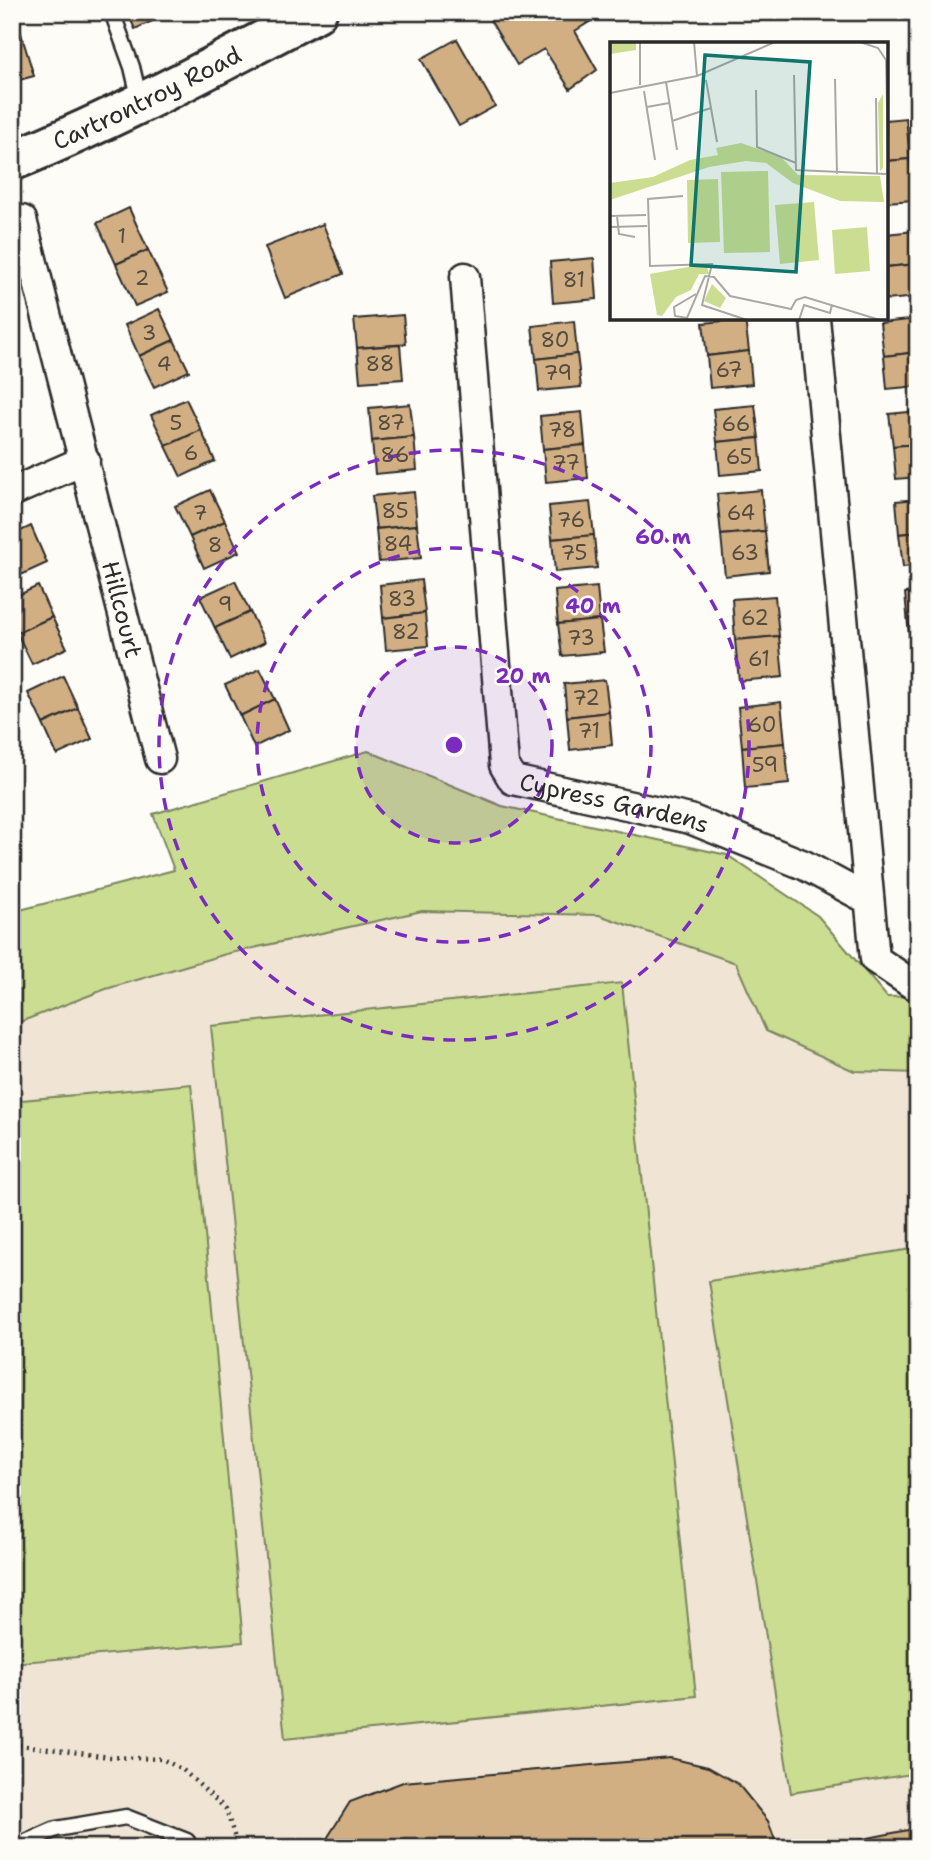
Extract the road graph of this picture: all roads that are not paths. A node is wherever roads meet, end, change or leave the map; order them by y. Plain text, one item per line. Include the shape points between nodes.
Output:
1 (112, 12) edge
2 (317, 12) edge
3 (140, 102) junction
4 (12, 161) edge
5 (22, 220) dead end
6 (465, 277) dead end
7 (815, 320) edge
8 (85, 460) junction
9 (12, 492) edge
10 (160, 759) dead end
11 (869, 900) junction
12 (918, 984) edge
13 (12, 1848) edge
14 (191, 1848) edge

1 - 3 lane
2 - 3 street, Cartrontroy Road
3 - 4 street, Cartrontroy Road
5 - 8 street, Hillcourt
6 - 11 street, Cypress Gardens via 504,765 513,780 690,819 804,864
7 - 11 street
8 - 9 street
8 - 10 street, Hillcourt
11 - 12 street via 875,959
13 - 14 lane via 56,1829 126,1817 187,1841

